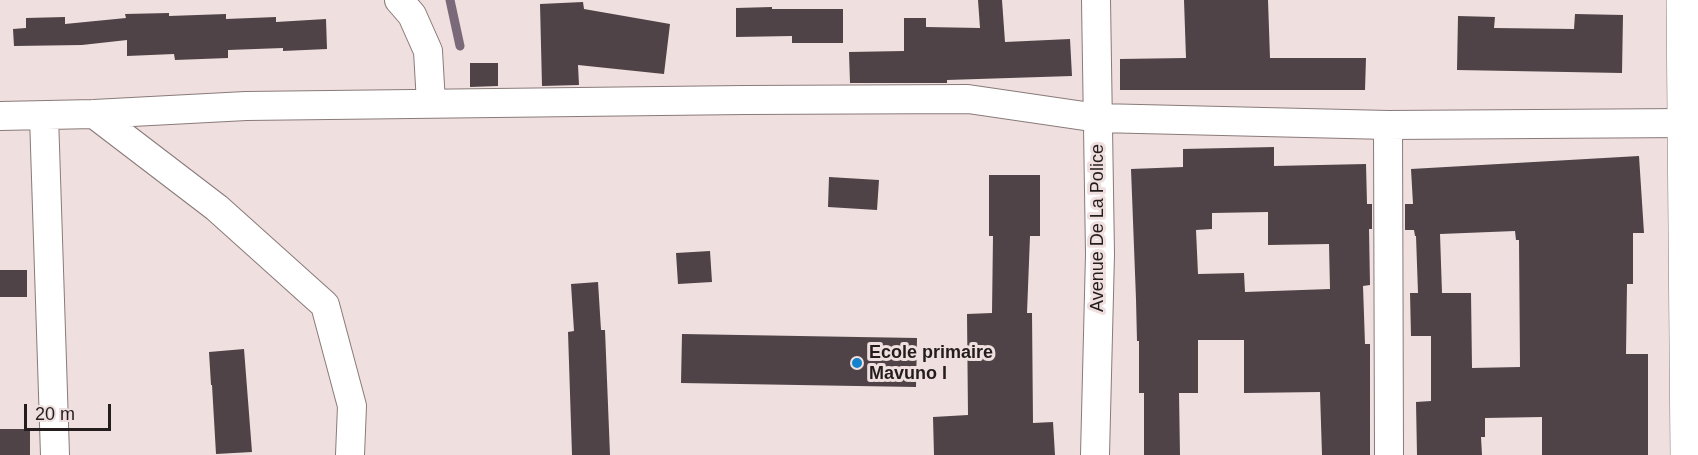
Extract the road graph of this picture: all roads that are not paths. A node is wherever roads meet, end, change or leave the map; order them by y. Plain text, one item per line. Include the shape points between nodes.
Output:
1 (399, 0) edge
2 (1096, 0) edge
3 (1683, 0) edge
4 (431, 103) junction
5 (94, 114) junction
6 (0, 116) edge
7 (44, 116) junction
8 (1098, 118) junction
9 (1685, 123) junction
10 (1388, 124) junction
11 (55, 455) edge
12 (350, 455) edge
13 (1095, 455) edge
14 (1389, 455) edge
15 (1687, 455) edge

1 - 4 street via 412,15 428,51
2 - 8 street, Avenue De La Police
3 - 9 street
4 - 5 street via 246,106
4 - 8 street via 968,99
5 - 7 street
5 - 12 street via 217,208 325,305 352,406
6 - 7 street
7 - 11 street
8 - 10 street
8 - 13 street, Avenue De La Police via 1100,254
9 - 10 street
9 - 15 street
10 - 14 street

